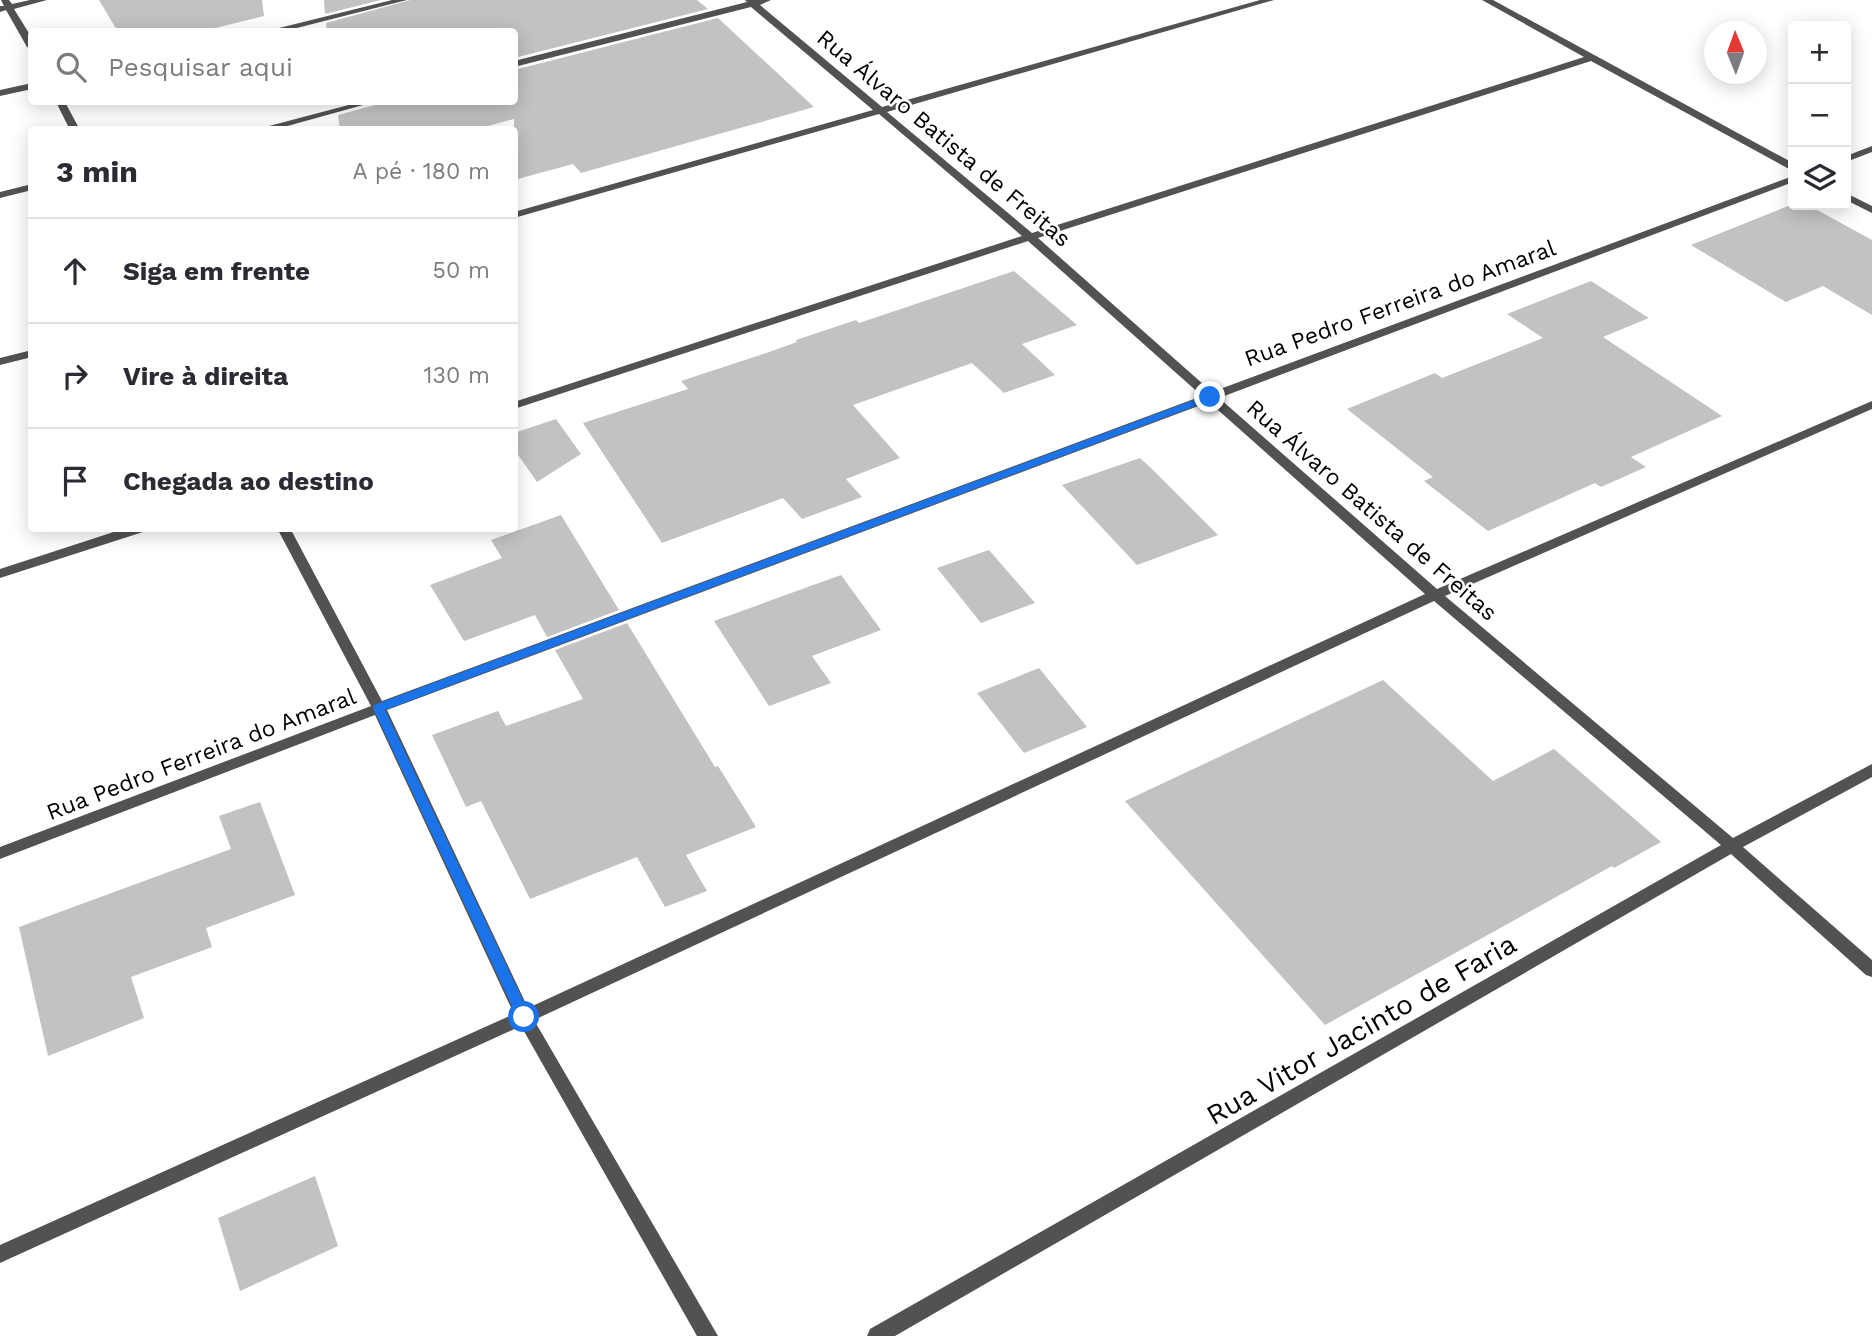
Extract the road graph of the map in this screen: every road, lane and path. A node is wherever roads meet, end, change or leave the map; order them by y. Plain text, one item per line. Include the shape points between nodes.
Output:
1 (43, 0) edge
2 (403, 0) edge
3 (767, 0) edge
4 (1270, 0) edge
5 (1486, 0) edge
6 (751, 2) edge
7 (5, 6) edge
8 (284, 28) edge
9 (28, 41) edge
10 (1594, 57) junction
11 (518, 63) edge
12 (28, 87) edge
13 (0, 93) edge
14 (62, 105) edge
15 (357, 105) edge
16 (882, 111) junction
17 (73, 126) edge
18 (275, 126) edge
19 (1872, 149) edge
20 (1851, 157) edge
21 (1788, 164) edge
22 (1788, 181) edge
23 (28, 188) edge
24 (0, 195) edge
25 (1851, 199) edge
26 (1872, 210) edge
27 (518, 214) edge
28 (1030, 237) junction
29 (28, 354) edge
30 (0, 362) edge
31 (1210, 397) junction
32 (518, 405) edge
33 (1872, 405) edge
34 (129, 532) edge
35 (285, 532) edge
36 (0, 574) edge
37 (1435, 595) junction
38 (379, 708) junction
39 (1872, 770) edge
40 (1732, 846) junction
41 (0, 853) edge
42 (1872, 970) edge
43 (524, 1017) junction
44 (0, 1254) edge
45 (708, 1336) edge
46 (877, 1336) edge

1 - 7 street
2 - 8 street
3 - 6 street
4 - 16 street
5 - 10 street
6 - 11 street
6 - 16 street, Rua Álvaro Batista de Freitas
7 - 9 street
10 - 21 street
10 - 28 street
12 - 13 street
14 - 17 street
15 - 18 street
16 - 27 street
16 - 28 street, Rua Álvaro Batista de Freitas
19 - 20 street
22 - 31 street, Rua Pedro Ferreira do Amaral
23 - 24 street
25 - 26 street
28 - 31 street, Rua Álvaro Batista de Freitas
28 - 32 street
29 - 30 street
31 - 37 street, Rua Álvaro Batista de Freitas
31 - 38 street, Rua Pedro Ferreira do Amaral
33 - 37 street
34 - 36 street
35 - 38 street
37 - 40 street, Rua Álvaro Batista de Freitas
37 - 43 street
38 - 41 street, Rua Pedro Ferreira do Amaral
38 - 43 street
39 - 40 street, Rua Vitor Jacinto de Faria
40 - 42 street, Rua Álvaro Batista de Freitas
40 - 46 street, Rua Vitor Jacinto de Faria
43 - 44 street
43 - 45 street

